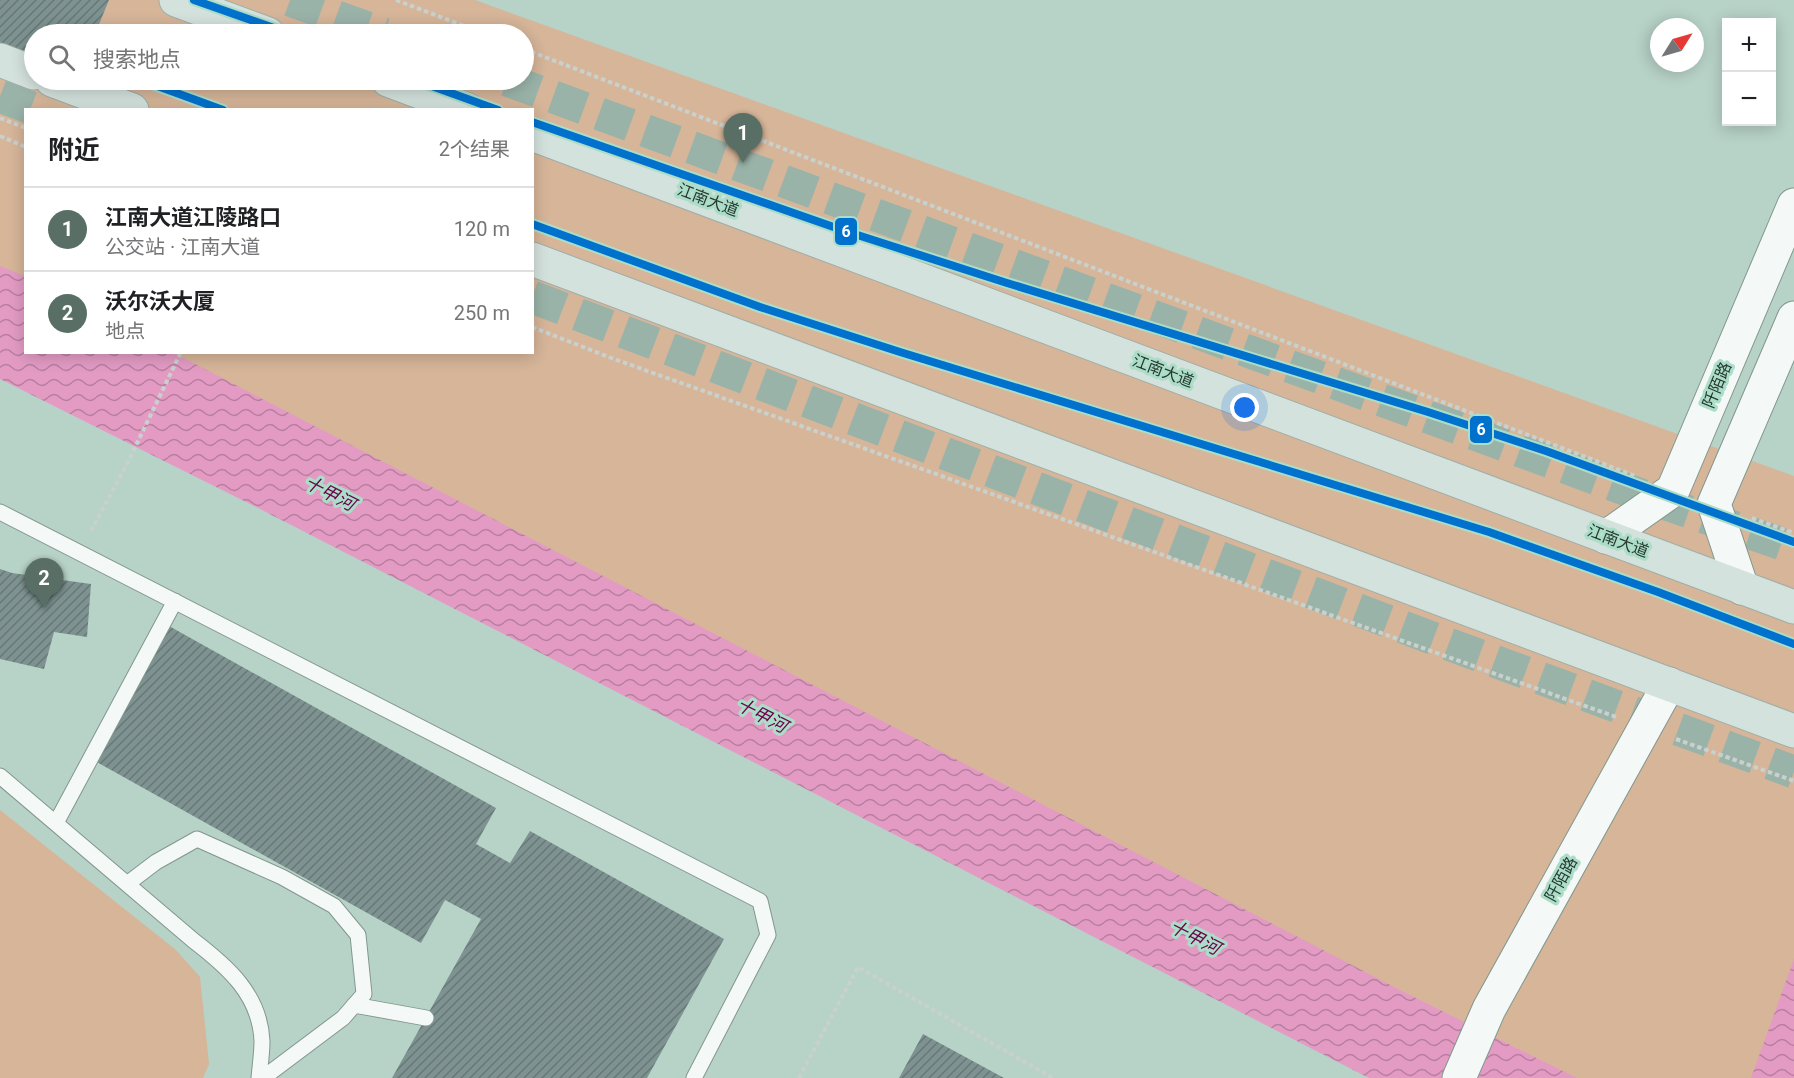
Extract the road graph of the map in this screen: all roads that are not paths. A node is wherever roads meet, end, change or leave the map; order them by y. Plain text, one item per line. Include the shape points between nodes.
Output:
1 (176, 0) edge
2 (241, 24) edge
3 (0, 60) edge
4 (24, 69) edge
5 (79, 90) edge
6 (415, 90) edge
7 (127, 108) edge
8 (463, 108) edge
9 (534, 135) edge
10 (1794, 205) edge
11 (534, 260) edge
12 (1794, 318) edge
13 (0, 512) edge
14 (1606, 537) junction
15 (1742, 588) junction
16 (175, 601) junction
17 (1794, 607) edge
18 (1669, 684) junction
19 (1794, 731) edge
20 (0, 776) edge
21 (56, 823) junction
22 (127, 884) junction
23 (354, 1005) junction
24 (426, 1017) dead end
25 (261, 1078) edge
26 (694, 1078) edge
27 (1459, 1078) edge

1 - 2 main road
3 - 4 main road
5 - 7 main road
6 - 8 main road
9 - 14 main road, 江南大道
10 - 14 street, 阡陌路 via 1673,490
11 - 18 main road
12 - 15 street via 1714,504
13 - 16 lane
14 - 15 main road, 江南大道
15 - 17 main road, 江南大道
16 - 21 lane
16 - 26 lane via 760,901 768,935
18 - 19 main road
18 - 27 street, 阡陌路 via 1489,1009
20 - 21 lane
21 - 22 lane
22 - 23 lane via 156,862 198,839 282,877 334,906 358,935 364,994
22 - 25 lane via 220,960 244,986 256,1011 262,1041
23 - 24 lane
23 - 25 lane via 343,1018

